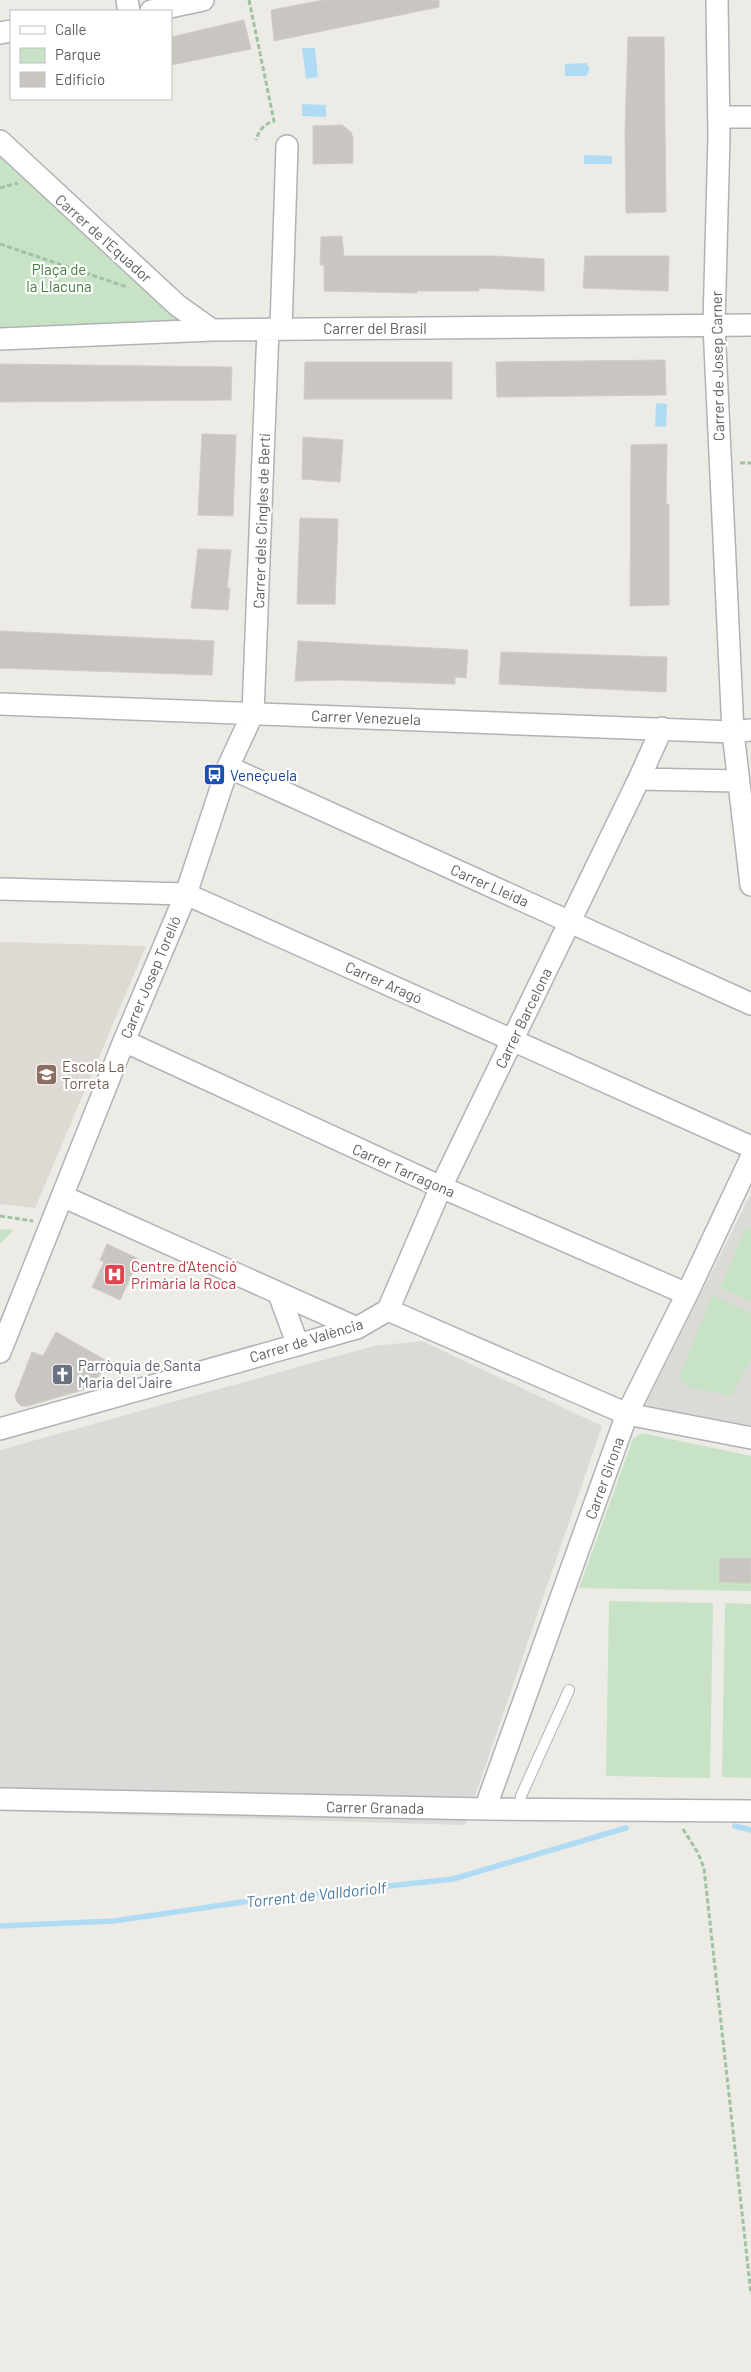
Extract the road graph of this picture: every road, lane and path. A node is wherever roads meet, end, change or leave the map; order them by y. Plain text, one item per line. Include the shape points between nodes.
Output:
1 (203, 0) edge
2 (249, 0) edge
3 (717, 0) edge
4 (156, 10) edge
5 (719, 117) junction
6 (751, 117) edge
7 (256, 140) dead end
8 (0, 141) edge
9 (287, 146) dead end
10 (0, 244) edge
11 (130, 288) dead end
12 (714, 325) junction
13 (751, 325) edge
14 (274, 329) junction
15 (212, 330) junction
16 (0, 339) edge
17 (0, 704) edge
18 (253, 713) junction
19 (662, 728) junction
20 (742, 731) edge
21 (228, 767) junction
22 (639, 779) junction
23 (737, 781) junction
24 (751, 885) edge
25 (0, 889) edge
26 (186, 894) junction
27 (570, 922) junction
28 (751, 1004) edge
29 (512, 1039) junction
30 (124, 1041) junction
31 (751, 1148) edge
32 (751, 1158) edge
33 (441, 1187) junction
34 (62, 1196) junction
35 (0, 1216) edge
36 (50, 1227) junction
37 (279, 1294) junction
38 (688, 1294) junction
39 (388, 1310) junction
40 (356, 1328) junction
41 (298, 1345) junction
42 (0, 1352) edge
43 (627, 1414) junction
44 (0, 1430) edge
45 (751, 1438) edge
46 (568, 1690) dead end
47 (0, 1799) edge
48 (485, 1809) junction
49 (519, 1809) junction
50 (670, 1810) junction
51 (751, 1811) edge
52 (751, 2294) edge

1 - 4 street
2 - 7 path via 274,121 261,129
3 - 5 street, Carrer de Josep Carner
5 - 6 street
5 - 12 street, Carrer de Josep Carner
8 - 15 street, Carrer de l'Equador via 177,304
9 - 14 street, Carrer dels Cingles de Bertí
10 - 11 path
12 - 13 street, Carrer del Brasil
12 - 14 street, Carrer del Brasil
12 - 20 street, Carrer de Josep Carner
14 - 15 street, Carrer del Brasil
14 - 18 street, Carrer dels Cingles de Bertí
15 - 16 street, Carrer del Brasil
17 - 18 street, Carrer Venezuela
18 - 19 street, Carrer Venezuela
18 - 21 street, Carrer Josep Torelló
19 - 20 street, Carrer Venezuela
19 - 22 street, Carrer Barcelona
20 - 23 street
21 - 26 street, Carrer Josep Torelló
21 - 27 street, Carrer Lleida
22 - 23 street
22 - 27 street, Carrer Barcelona
23 - 24 street
25 - 26 street, Carrer Aragó
26 - 29 street, Carrer Aragó
26 - 30 street, Carrer Josep Torelló
27 - 28 street, Carrer Lleida
27 - 29 street, Carrer Barcelona
29 - 31 street, Carrer Aragó
29 - 33 street, Carrer Barcelona
30 - 33 street, Carrer Tarragona
30 - 34 street, Carrer Josep Torelló
32 - 38 street, Carrer Girona
33 - 38 street, Carrer Tarragona
33 - 39 street, Carrer Barcelona
34 - 36 street, Carrer Josep Torelló
34 - 37 street
35 - 36 path via 24,1218
36 - 42 street, Carrer Josep Torelló
37 - 40 street
37 - 41 street
38 - 43 street, Carrer Girona
39 - 40 street, Carrer de València
39 - 43 street
40 - 41 street, Carrer de València
41 - 44 street, Carrer de València
43 - 45 street
43 - 48 street, Carrer Girona
46 - 49 lane via 521,1796
47 - 48 street, Carrer Granada
48 - 49 street, Carrer Granada
49 - 50 street, Carrer Granada
50 - 51 street, Carrer Granada
50 - 52 path via 704,1868

